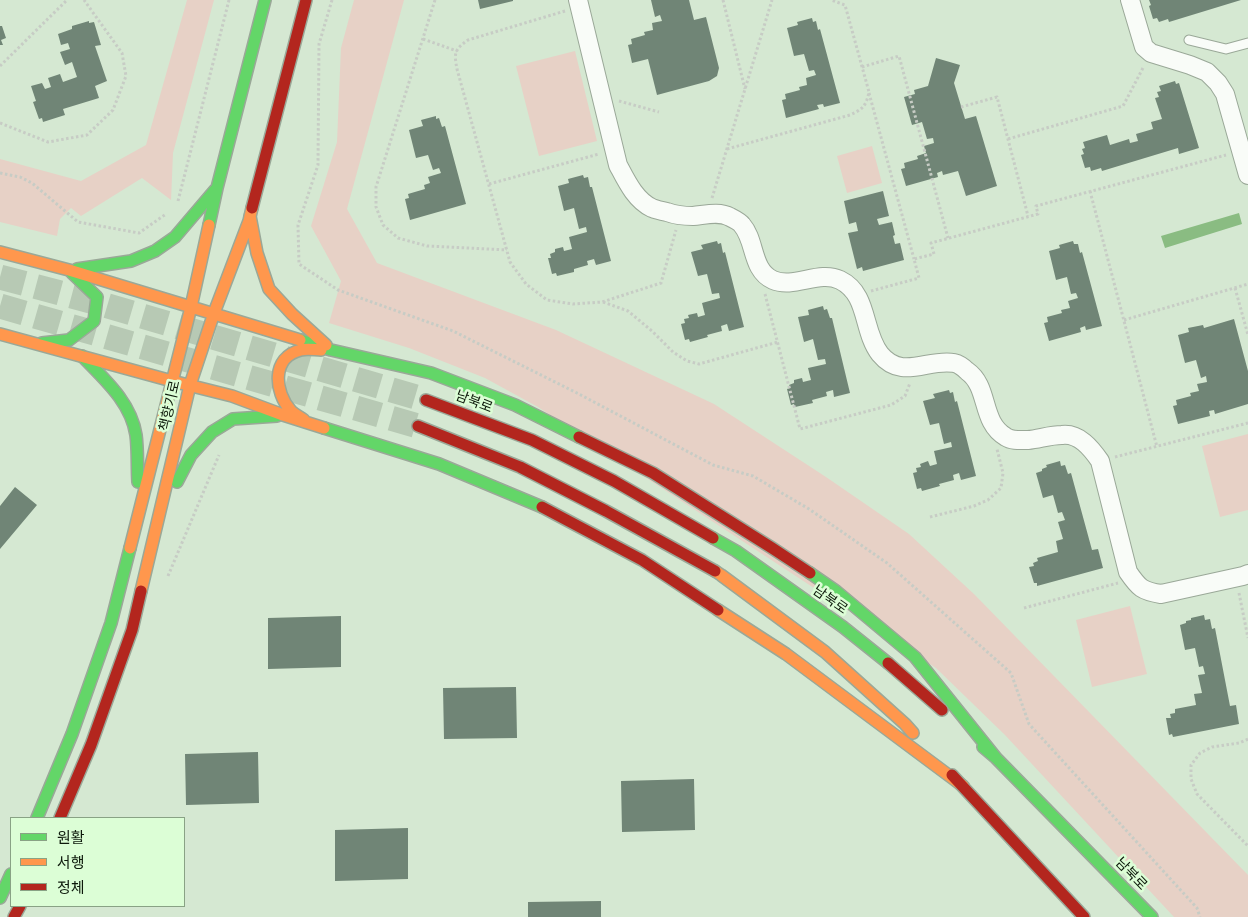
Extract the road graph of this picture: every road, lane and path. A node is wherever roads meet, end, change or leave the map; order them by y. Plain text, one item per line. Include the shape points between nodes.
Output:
1 (67, 0) edge
2 (84, 0) edge
3 (229, 0) edge
4 (265, 0) edge
5 (306, 0) edge
6 (332, 0) edge
7 (435, 0) edge
8 (723, 0) edge
9 (772, 0) edge
10 (831, 0) edge
11 (1130, 0) edge
12 (579, 3) edge
13 (423, 39) junction
14 (1189, 40) dead end
15 (1248, 43) edge
16 (457, 51) junction
17 (1151, 53) junction
18 (0, 66) edge
19 (862, 67) junction
20 (745, 90) junction
21 (869, 92) junction
22 (601, 96) junction
23 (961, 107) dead end
24 (659, 112) dead end
25 (0, 123) edge
26 (1008, 139) junction
27 (727, 148) junction
28 (614, 150) junction
29 (1241, 151) junction
30 (0, 172) edge
31 (1248, 175) edge
32 (488, 184) junction
33 (217, 188) junction
34 (1090, 191) junction
35 (177, 206) dead end
36 (170, 212) dead end
37 (708, 213) junction
38 (681, 215) junction
39 (250, 216) junction
40 (1028, 216) junction
41 (948, 238) junction
42 (507, 250) junction
43 (0, 252) edge
44 (914, 259) junction
45 (69, 270) junction
46 (1248, 284) edge
47 (1235, 288) junction
48 (766, 294) dead end
49 (856, 295) junction
50 (602, 302) junction
51 (191, 307) junction
52 (214, 314) junction
53 (1124, 320) junction
54 (0, 334) edge
55 (1248, 335) edge
56 (778, 342) junction
57 (36, 344) junction
58 (331, 350) junction
59 (82, 356) junction
60 (908, 367) junction
61 (172, 381) junction
62 (190, 385) junction
63 (426, 400) tunnel mouth
64 (283, 415) junction
65 (1248, 423) edge
66 (310, 424) junction
67 (418, 426) tunnel mouth
68 (996, 446) dead end
69 (1157, 447) junction
70 (1100, 461) junction
71 (161, 511) junction
72 (138, 512) junction
73 (930, 517) dead end
74 (1242, 576) edge
75 (1132, 579) junction
76 (1024, 608) dead end
77 (1247, 628) edge
78 (1248, 638) edge
79 (1248, 738) edge
80 (996, 758) junction
81 (963, 786) junction
82 (37, 817) edge
83 (60, 817) edge
84 (1248, 846) edge
85 (10, 876) edge
86 (0, 898) edge
87 (1084, 917) edge
88 (1152, 917) edge
89 (1200, 917) edge

1 - 18 path
2 - 25 path via 122,53 126,76 113,110 86,135 48,142
3 - 35 path
4 - 33 main road, 책향기로
5 - 39 main road, 책향기로
6 - 89 path via 319,44 318,165 298,226 299,264 338,290 454,331 713,464 753,476 809,509 887,563 1011,673 1029,724 1197,908
7 - 13 path
8 - 20 path
9 - 20 path
10 - 19 path via 845,5
11 - 17 street via 1144,47
12 - 16 path via 468,40
12 - 22 street
13 - 16 path
13 - 42 path via 376,187 376,207 383,224 398,238 427,246
14 - 15 lane via 1226,49
16 - 32 path via 454,56 457,69
17 - 26 path via 1123,106
17 - 29 street via 1207,72 1218,82 1225,94
19 - 21 path
19 - 41 path via 899,56
20 - 27 path
21 - 27 path via 860,111 850,115
21 - 44 path
22 - 24 path
22 - 28 street
23 - 26 path via 997,97
26 - 40 path
27 - 37 path
28 - 32 path
28 - 38 street via 618,164 637,196 652,208
29 - 31 street
29 - 34 path
30 - 36 path via 32,183 78,222 139,233
32 - 42 path
33 - 45 main road via 175,238 155,252 131,261
33 - 51 main road, 책향기로
34 - 40 path via 1036,206 1038,214
34 - 53 path
37 - 38 street
37 - 49 street via 728,216 742,225 758,265 770,278 789,283 824,277 839,279
38 - 50 path via 660,283
39 - 52 main road, 책향기로
39 - 58 main road via 257,253 269,289
40 - 41 path
41 - 44 path via 931,242 934,254
42 - 50 path via 510,262 526,284 547,300 573,304
43 - 45 main road
44 - 49 path via 919,278
45 - 51 main road
45 - 57 main road via 97,296 94,321 70,340
46 - 47 path
47 - 53 path
47 - 55 path
48 - 56 path
49 - 60 street via 874,345 881,355 891,364
50 - 56 path via 628,311 687,362 699,364
51 - 52 main road
51 - 61 main road, 책향기로
52 - 58 main road
52 - 62 main road, 책향기로
53 - 69 path
54 - 57 main road
56 - 60 path via 800,429 891,405 905,396 910,383
57 - 59 main road
58 - 66 main road via 299,350 286,357 278,369 282,396 291,412
58 - 80 main road via 431,373 516,405 653,473 836,591 915,657
59 - 61 main road
59 - 72 main road via 119,395 130,415 136,435
60 - 70 street via 956,363 979,385 990,420 1008,439 1037,439 1063,434 1078,438
61 - 62 main road
61 - 72 main road, 책향기로
62 - 64 main road
62 - 71 main road, 책향기로
63 - 80 main road, 남북로 via 532,440 614,481 736,552 843,627
64 - 66 main road
64 - 71 main road via 233,420 212,432 191,455
65 - 69 path
66 - 81 main road via 439,464 539,505 642,560 786,654
67 - 81 main road via 520,467 721,576 825,652 905,724
68 - 73 path via 1003,473 1001,488 988,500 974,506
69 - 70 path
70 - 75 street
71 - 83 main road, 책향기로 via 132,630 91,745
72 - 82 main road, 책향기로 via 111,623 72,734
74 - 75 street via 1161,594 1148,592
74 - 77 path
75 - 76 path
77 - 78 path
79 - 84 path via 1200,753 1191,766 1190,779 1197,794
80 - 88 main road, 남북로
81 - 87 main road
85 - 86 main road

